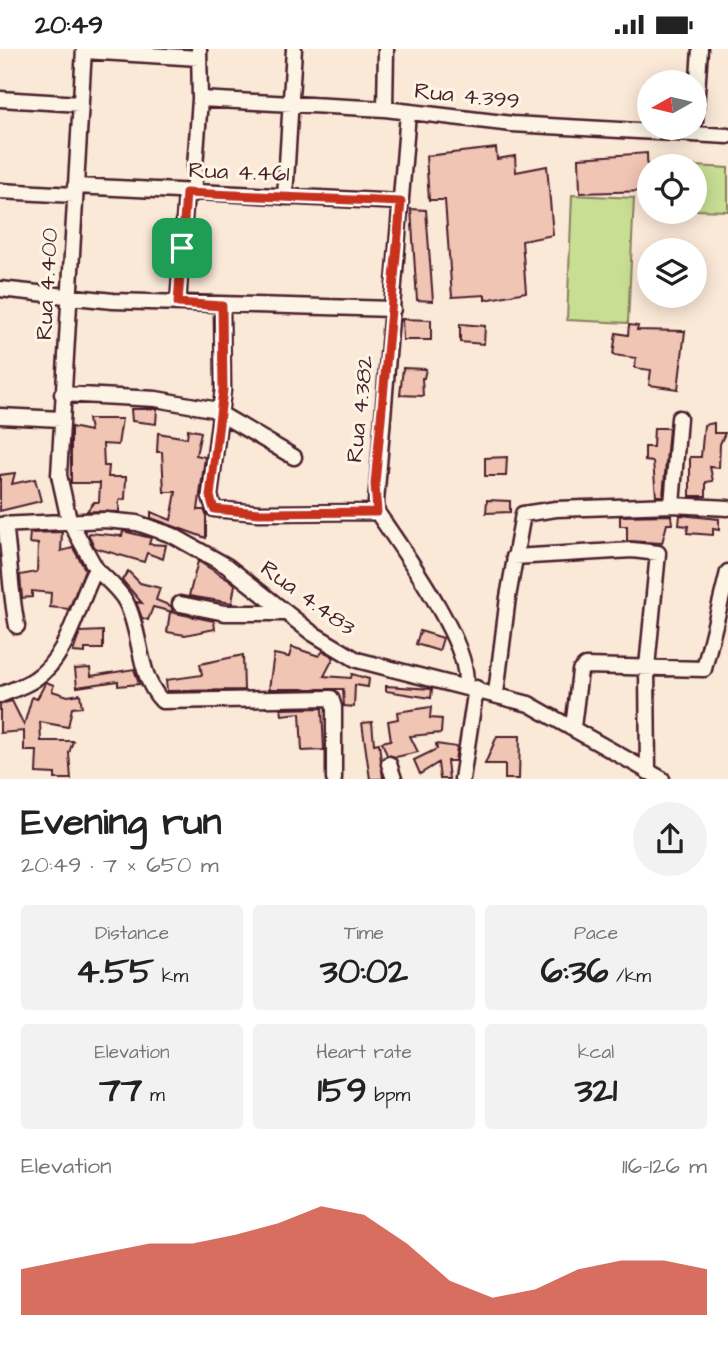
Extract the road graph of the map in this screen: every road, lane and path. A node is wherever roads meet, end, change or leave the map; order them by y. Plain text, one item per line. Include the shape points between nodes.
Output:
1 (294, 49) edge
2 (386, 49) edge
3 (700, 49) edge
4 (84, 50) edge
5 (199, 54) edge
6 (698, 70) edge
7 (0, 99) edge
8 (200, 99) junction
9 (80, 104) junction
10 (292, 104) junction
11 (385, 109) junction
12 (408, 113) junction
13 (637, 127) edge
14 (707, 131) edge
15 (728, 136) edge
16 (0, 191) edge
17 (75, 191) junction
18 (189, 194) junction
19 (285, 197) junction
20 (401, 202) junction
21 (0, 289) edge
22 (71, 297) junction
23 (178, 303) junction
24 (222, 306) junction
25 (393, 309) junction
26 (62, 394) junction
27 (220, 411) junction
28 (0, 416) edge
29 (678, 418) dead end
30 (61, 419) junction
31 (294, 457) dead end
32 (672, 505) junction
33 (728, 508) edge
34 (377, 512) junction
35 (69, 520) junction
36 (2, 525) edge
37 (514, 557) junction
38 (96, 569) junction
39 (728, 572) edge
40 (180, 604) dead end
41 (285, 613) junction
42 (16, 626) dead end
43 (647, 667) junction
44 (470, 687) junction
45 (496, 693) junction
46 (0, 695) edge
47 (573, 727) junction
48 (389, 764) dead end
49 (648, 772) junction
50 (334, 779) edge
51 (394, 779) edge
52 (462, 779) edge
53 (662, 779) edge

1 - 10 street
2 - 11 street
3 - 6 street
4 - 5 street
4 - 9 street, Rua 4.400
5 - 8 street
7 - 9 street
8 - 10 street, Rua 4.399
8 - 18 street
9 - 17 street, Rua 4.400
10 - 11 street, Rua 4.399
10 - 19 street
11 - 12 street, Rua 4.399
12 - 13 street, Rua 4.399 via 512,124
12 - 20 street, Rua 4.382
14 - 15 street, Rua 4.399
16 - 17 street, Rua 4.461
17 - 18 street, Rua 4.461
17 - 22 street, Rua 4.400
18 - 19 street, Rua 4.461
18 - 23 street
19 - 20 street, Rua 4.461
20 - 25 street, Rua 4.382
21 - 22 street
22 - 23 street
22 - 26 street, Rua 4.400
23 - 24 street
24 - 25 street
24 - 27 street
25 - 34 street, Rua 4.382 via 375,484
26 - 27 street via 156,399
26 - 30 street, Rua 4.400
27 - 31 street
27 - 34 street via 210,496 214,509
28 - 30 street
29 - 32 street
30 - 35 street, Rua 4.400 via 60,475
32 - 33 street
32 - 37 street via 527,513 520,520
34 - 44 street via 449,625 466,662
35 - 36 street, Rua 4.483
35 - 38 street, Rua 4.400
35 - 41 street, Rua 4.483 via 125,521 172,535 227,566
36 - 42 street via 9,548 9,592
37 - 43 street via 632,549 658,553
37 - 45 street
38 - 46 street via 50,664 38,678
38 - 50 street, Rua 4.400 via 126,602 146,672 162,701 331,698
39 - 43 street via 704,669
40 - 41 street via 225,613
41 - 44 street, Rua 4.483 via 357,660
43 - 47 street via 582,668
43 - 49 street
44 - 45 street, Rua 4.483
44 - 52 street
45 - 47 street, Rua 4.483 via 530,704
47 - 49 street, Rua 4.483
48 - 51 street
49 - 53 street, Rua 4.483

